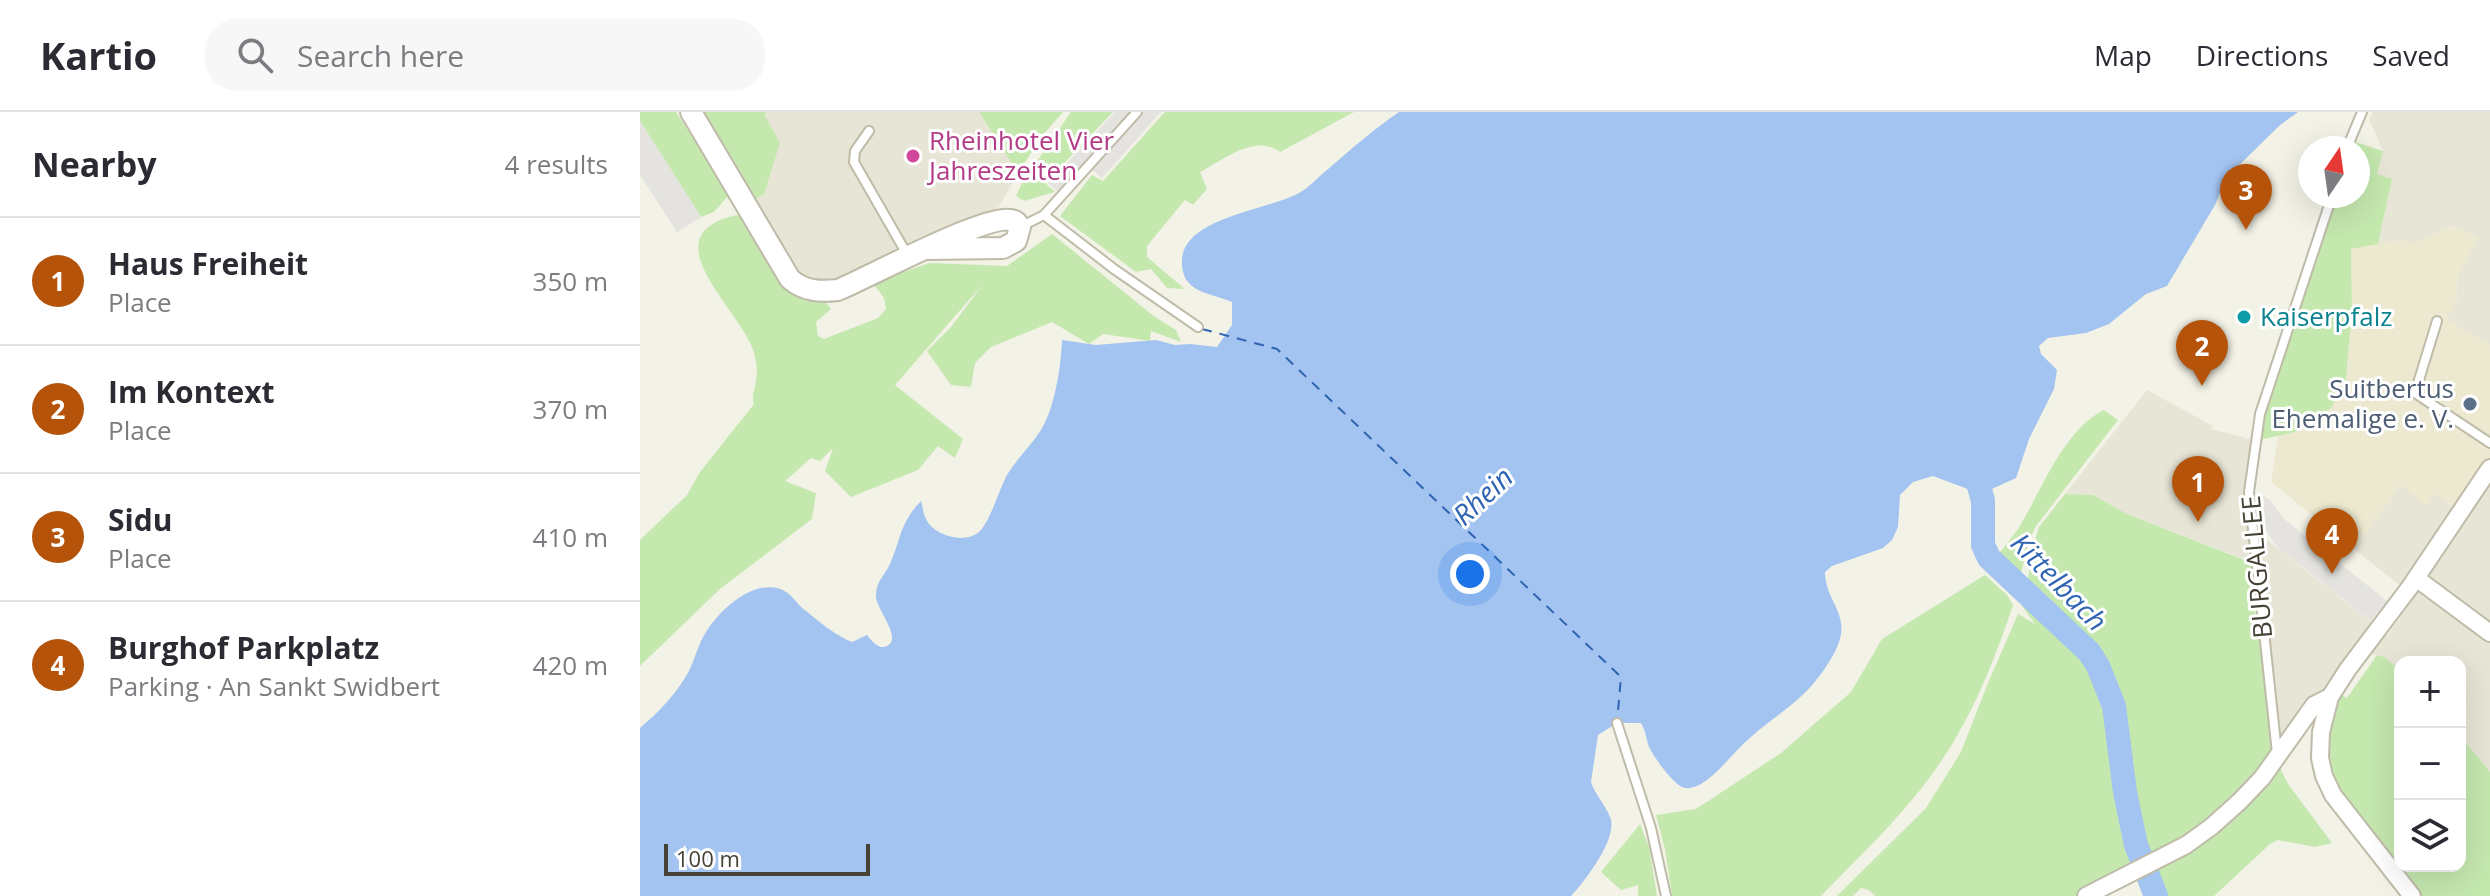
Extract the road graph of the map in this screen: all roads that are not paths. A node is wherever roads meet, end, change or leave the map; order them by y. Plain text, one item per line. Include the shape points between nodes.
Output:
1 (691, 112) edge
2 (1137, 112) edge
3 (2362, 112) edge
4 (869, 131) dead end
5 (2352, 136) edge
6 (2328, 208) edge
7 (1044, 215) junction
8 (1020, 227) joint
9 (917, 253) junction
10 (2437, 321) dead end
11 (1198, 327) dead end
12 (2490, 443) edge
13 (2490, 468) edge
14 (2416, 578) junction
15 (2490, 633) edge
16 (2330, 697) junction
17 (1617, 723) dead end
18 (2278, 758) junction
19 (1666, 896) edge
20 (2086, 896) edge
21 (2412, 896) edge

1 - 9 street via 783,270 797,285 838,290
2 - 7 lane
3 - 5 lane
4 - 9 lane via 854,162
6 - 18 lane, BURGALLEE via 2264,402 2249,483
7 - 8 lane
7 - 11 lane
8 - 9 street via 1009,219 998,221
10 - 12 lane via 2415,393
13 - 14 street
14 - 15 street
14 - 16 street via 2383,614
16 - 18 street via 2314,705
16 - 21 street via 2321,732 2324,776
17 - 19 lane via 1651,828
18 - 20 street via 2239,802 2186,845

